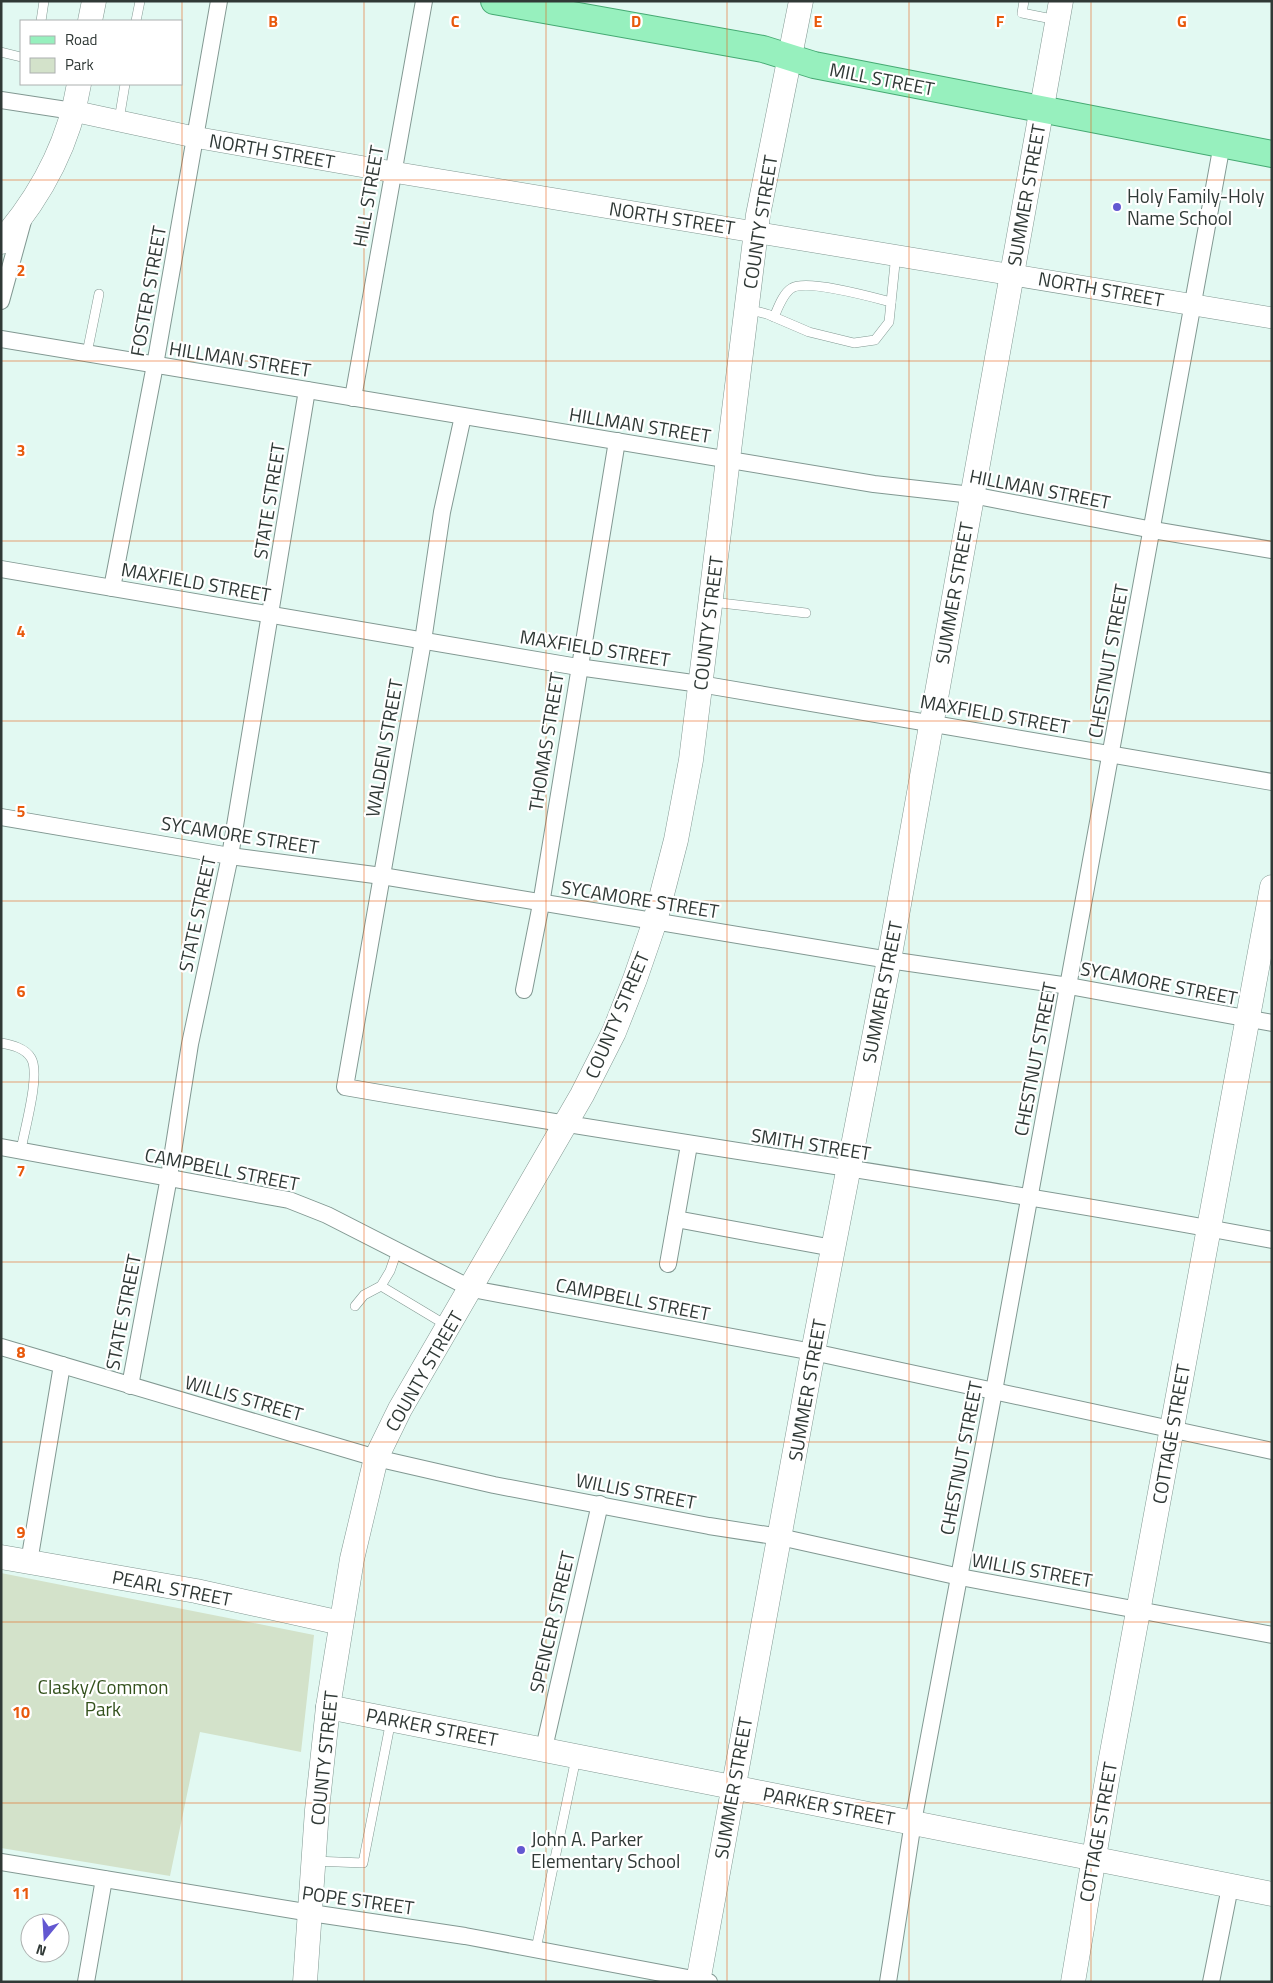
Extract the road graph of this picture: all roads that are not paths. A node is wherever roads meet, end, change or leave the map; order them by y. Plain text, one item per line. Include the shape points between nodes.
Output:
1 (44, 1) edge
2 (94, 1) edge
3 (140, 1) edge
4 (219, 1) edge
5 (424, 1) edge
6 (494, 1) edge
7 (801, 1) edge
8 (1024, 1) edge
9 (1060, 11) edge
10 (41, 20) edge
11 (90, 20) edge
12 (136, 20) edge
13 (1, 52) edge
14 (20, 57) edge
15 (789, 58) junction
16 (79, 85) edge
17 (125, 85) edge
18 (1, 100) edge
19 (1041, 109) junction
20 (73, 111) junction
21 (119, 121) junction
22 (194, 137) junction
23 (1222, 144) junction
24 (1272, 154) edge
25 (393, 172) junction
26 (26, 212) junction
27 (757, 231) junction
28 (1, 242) edge
29 (896, 254) junction
30 (1011, 274) junction
31 (99, 294) dead end
32 (1, 301) edge
33 (891, 302) junction
34 (1191, 304) junction
35 (747, 309) junction
36 (774, 317) junction
37 (1272, 318) edge
38 (1, 339) edge
39 (87, 353) junction
40 (155, 365) junction
41 (307, 390) junction
42 (352, 398) junction
43 (462, 416) junction
44 (616, 441) junction
45 (727, 460) junction
46 (972, 495) junction
47 (1152, 530) junction
48 (1272, 550) edge
49 (1, 569) edge
50 (112, 588) junction
51 (710, 602) junction
52 (806, 613) dead end
53 (271, 615) junction
54 (423, 640) junction
55 (578, 667) junction
56 (700, 684) junction
57 (930, 724) junction
58 (1111, 755) junction
59 (1272, 782) edge
60 (1, 817) edge
61 (230, 856) junction
62 (382, 876) junction
63 (1272, 887) edge
64 (541, 904) junction
65 (655, 921) junction
66 (889, 960) junction
67 (1069, 986) junction
68 (524, 990) dead end
69 (1246, 1020) junction
70 (1272, 1023) edge
71 (1, 1043) edge
72 (345, 1087) joint
73 (564, 1125) junction
74 (690, 1145) junction
75 (1, 1147) edge
76 (20, 1150) junction
77 (848, 1170) junction
78 (169, 1178) junction
79 (1029, 1198) junction
80 (676, 1219) junction
81 (1209, 1228) junction
82 (1272, 1240) edge
83 (832, 1248) junction
84 (397, 1250) junction
85 (668, 1264) dead end
86 (381, 1286) junction
87 (472, 1289) junction
88 (355, 1306) dead end
89 (449, 1326) junction
90 (1, 1347) edge
91 (813, 1352) junction
92 (62, 1365) junction
93 (130, 1386) junction
94 (994, 1391) junction
95 (1171, 1429) junction
96 (1272, 1451) edge
97 (376, 1458) junction
98 (600, 1504) junction
99 (780, 1537) junction
100 (1, 1557) edge
101 (29, 1562) junction
102 (960, 1577) junction
103 (1138, 1609) junction
104 (341, 1623) junction
105 (1272, 1635) edge
106 (328, 1707) junction
107 (391, 1719) junction
108 (544, 1748) junction
109 (576, 1755) junction
110 (734, 1787) junction
111 (913, 1822) junction
112 (1093, 1857) junction
113 (314, 1861) junction
114 (1, 1862) edge
115 (104, 1879) junction
116 (1230, 1887) junction
117 (1272, 1894) edge
118 (311, 1914) junction
119 (536, 1949) junction
120 (702, 1981) edge
121 (86, 1982) edge
122 (305, 1982) edge
123 (888, 1982) edge
124 (1073, 1982) edge
125 (1212, 1982) edge

1 - 10 lane
2 - 11 main road
3 - 12 lane
4 - 22 street, FOSTER STREET
5 - 25 street, HILL STREET
6 - 15 main road, MILL STREET via 756,48
7 - 15 main road, COUNTY STREET
8 - 9 lane via 1022,13
9 - 19 main road, SUMMER STREET
13 - 14 lane
15 - 19 main road, MILL STREET
15 - 27 main road, COUNTY STREET
16 - 20 main road
17 - 21 lane
18 - 20 street
19 - 23 main road, MILL STREET
19 - 30 main road, SUMMER STREET
20 - 21 street, NORTH STREET
20 - 26 main road via 56,160
21 - 22 street, NORTH STREET
22 - 25 street, NORTH STREET
22 - 40 street, FOSTER STREET
23 - 24 main road, MILL STREET
23 - 34 street, CHESTNUT STREET
25 - 27 street, NORTH STREET
25 - 42 street, HILL STREET
26 - 28 main road
26 - 32 street
27 - 29 street, NORTH STREET
27 - 35 main road, COUNTY STREET
29 - 30 street, NORTH STREET
29 - 33 lane
30 - 34 street, NORTH STREET
30 - 46 main road, SUMMER STREET
31 - 39 lane
33 - 36 lane via 804,286 792,288 784,295
33 - 36 lane via 889,322 875,340 854,343 809,332
34 - 37 street, NORTH STREET
34 - 47 street, CHESTNUT STREET
35 - 36 lane
35 - 45 main road, COUNTY STREET
38 - 39 street, HILLMAN STREET
39 - 40 street, HILLMAN STREET
40 - 41 street, HILLMAN STREET
40 - 50 street, FOSTER STREET
41 - 42 street, HILLMAN STREET
41 - 53 street, STATE STREET
42 - 43 street, HILLMAN STREET
43 - 44 street, HILLMAN STREET
43 - 54 street, WALDEN STREET via 442,512
44 - 45 street, HILLMAN STREET
44 - 55 street, THOMAS STREET
45 - 46 street, HILLMAN STREET via 874,484
45 - 51 main road, COUNTY STREET
46 - 47 street, HILLMAN STREET
46 - 57 main road, SUMMER STREET
47 - 48 street, HILLMAN STREET
47 - 58 street, CHESTNUT STREET
49 - 50 street, MAXFIELD STREET
50 - 53 street, MAXFIELD STREET
51 - 52 lane
51 - 56 main road, COUNTY STREET
53 - 54 street, MAXFIELD STREET
53 - 61 street, STATE STREET
54 - 55 street, MAXFIELD STREET
54 - 62 street, WALDEN STREET
55 - 56 street, MAXFIELD STREET
55 - 64 street, THOMAS STREET
56 - 57 street, MAXFIELD STREET
56 - 65 main road, COUNTY STREET via 685,798
57 - 58 street, MAXFIELD STREET
57 - 66 main road, SUMMER STREET
58 - 59 street, MAXFIELD STREET
58 - 67 street, CHESTNUT STREET
60 - 61 street, SYCAMORE STREET
61 - 62 street, SYCAMORE STREET
61 - 78 street, STATE STREET via 190,1044
62 - 64 street, SYCAMORE STREET
62 - 72 street, WALDEN STREET
63 - 69 main road, COTTAGE STREET
64 - 65 street, SYCAMORE STREET
64 - 68 street, THOMAS STREET
65 - 66 street, SYCAMORE STREET
65 - 73 main road, COUNTY STREET via 614,1032
66 - 67 street, SYCAMORE STREET
66 - 77 main road, SUMMER STREET
67 - 69 street, SYCAMORE STREET
67 - 79 street, CHESTNUT STREET
69 - 70 street, SYCAMORE STREET
69 - 81 main road, COTTAGE STREET
71 - 76 lane via 18,1047 32,1058 34,1075
72 - 73 street, SMITH STREET
73 - 74 street, SMITH STREET
73 - 87 main road, COUNTY STREET
74 - 77 street, SMITH STREET
74 - 80 street
75 - 76 street, CAMPBELL STREET
76 - 78 street, CAMPBELL STREET
77 - 79 street, SMITH STREET
77 - 83 main road, SUMMER STREET
78 - 84 street, CAMPBELL STREET via 289,1200
78 - 93 street, STATE STREET
79 - 81 street, SMITH STREET
79 - 94 street, CHESTNUT STREET
80 - 83 street
80 - 85 street
81 - 82 street, SMITH STREET
81 - 95 main road, COTTAGE STREET
83 - 91 main road, SUMMER STREET
84 - 86 lane
84 - 87 street, CAMPBELL STREET
86 - 88 lane via 364,1295
86 - 89 lane
87 - 89 main road, COUNTY STREET
87 - 91 street, CAMPBELL STREET
89 - 97 main road, COUNTY STREET
90 - 92 street, WILLIS STREET
91 - 94 street, CAMPBELL STREET
91 - 99 main road, SUMMER STREET
92 - 93 street, WILLIS STREET
92 - 101 street
93 - 97 street, WILLIS STREET
94 - 95 street, CAMPBELL STREET
94 - 102 street, CHESTNUT STREET
95 - 96 street, CAMPBELL STREET
95 - 103 main road, COTTAGE STREET
97 - 98 street, WILLIS STREET via 494,1485
97 - 104 main road, COUNTY STREET via 359,1526
98 - 99 street, WILLIS STREET
98 - 108 street, SPENCER STREET
99 - 102 street, WILLIS STREET
99 - 110 main road, SUMMER STREET
100 - 101 main road, PEARL STREET
101 - 104 main road, PEARL STREET via 196,1591
102 - 103 street, WILLIS STREET
102 - 111 street, CHESTNUT STREET
103 - 105 street, WILLIS STREET
103 - 112 main road, COTTAGE STREET
104 - 106 main road, COUNTY STREET
106 - 107 main road, PARKER STREET
106 - 113 main road, COUNTY STREET
107 - 108 main road, PARKER STREET
107 - 113 lane via 363,1863
108 - 109 main road, PARKER STREET
109 - 110 main road, PARKER STREET
109 - 119 lane
110 - 111 main road, PARKER STREET
110 - 120 main road, SUMMER STREET
111 - 112 main road, PARKER STREET
111 - 123 street, CHESTNUT STREET
112 - 116 main road, PARKER STREET
112 - 124 main road, COTTAGE STREET
113 - 118 main road, COUNTY STREET
114 - 115 street, POPE STREET
115 - 118 street, POPE STREET
115 - 121 street
116 - 117 main road, PARKER STREET
116 - 125 street
118 - 119 street, POPE STREET
118 - 122 main road, COUNTY STREET
119 - 120 street, POPE STREET

